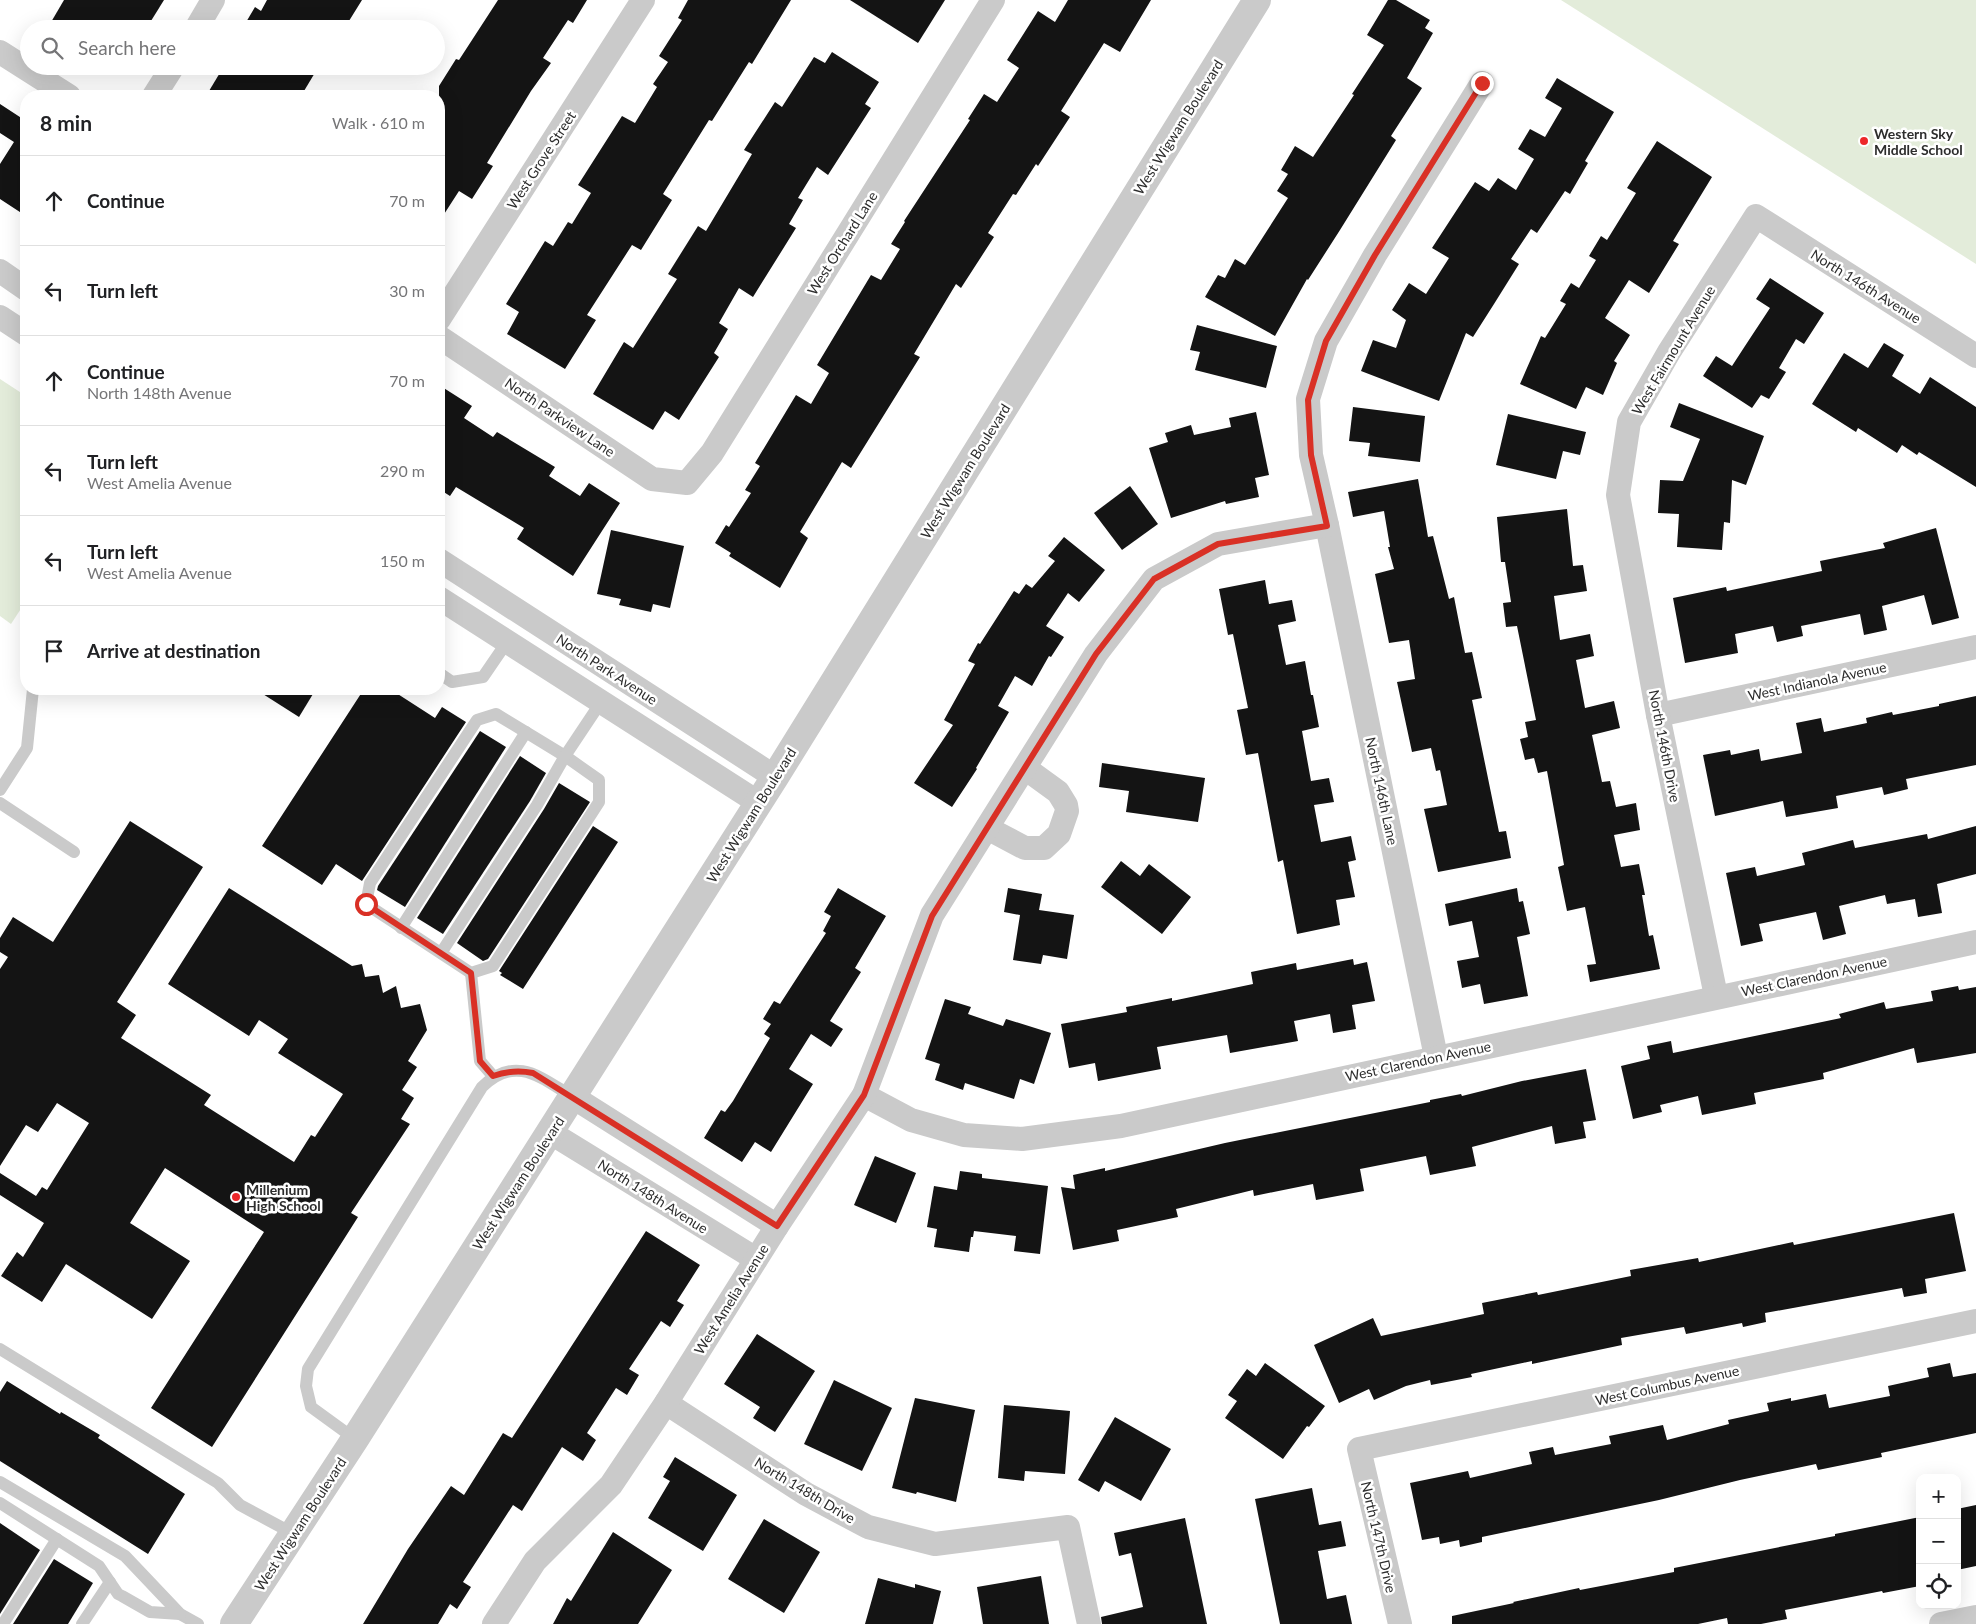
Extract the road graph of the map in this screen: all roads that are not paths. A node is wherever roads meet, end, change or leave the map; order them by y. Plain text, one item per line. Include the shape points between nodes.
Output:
1 (214, 0) edge
2 (643, 0) edge
3 (993, 0) edge
4 (1257, 0) edge
5 (202, 20) edge
6 (0, 52) edge
7 (20, 65) edge
8 (36, 75) edge
9 (167, 75) edge
10 (1482, 83) dead end
11 (60, 90) edge
12 (158, 90) edge
13 (1756, 216) joint
14 (0, 271) edge
15 (20, 285) edge
16 (445, 310) edge
17 (0, 317) edge
18 (20, 330) edge
19 (445, 341) edge
20 (1976, 356) edge
21 (687, 483) joint
22 (1618, 495) joint
23 (1327, 526) junction
24 (445, 564) edge
25 (445, 602) edge
26 (507, 642) junction
27 (1976, 647) edge
28 (445, 677) edge
29 (32, 695) edge
30 (601, 702) junction
31 (1658, 715) junction
32 (526, 732) junction
33 (565, 756) junction
34 (1025, 768) junction
35 (776, 777) junction
36 (0, 790) edge
37 (0, 802) edge
38 (759, 803) junction
39 (987, 828) junction
40 (74, 852) dead end
41 (401, 928) junction
42 (1976, 942) edge
43 (441, 953) junction
44 (471, 973) junction
45 (1716, 996) junction
46 (1436, 1057) junction
47 (493, 1076) junction
48 (864, 1095) junction
49 (573, 1097) junction
50 (551, 1132) junction
51 (777, 1226) junction
52 (756, 1259) junction
53 (1976, 1321) edge
54 (0, 1350) edge
55 (666, 1403) junction
56 (355, 1439) junction
57 (1359, 1449) joint
58 (0, 1482) edge
59 (0, 1503) edge
60 (294, 1534) junction
61 (57, 1539) junction
62 (110, 1582) junction
63 (180, 1614) junction
64 (1976, 1617) edge
65 (3, 1624) edge
66 (82, 1624) edge
67 (198, 1624) edge
68 (234, 1624) edge
69 (494, 1624) edge
70 (1089, 1624) edge
71 (1400, 1624) edge
72 (1940, 1624) edge

1 - 5 street
2 - 16 street, West Grove Street
3 - 21 street, West Orchard Lane via 712,453
4 - 35 street, West Wigwam Boulevard
6 - 7 street
8 - 11 street
9 - 12 street
10 - 23 street via 1375,255 1326,341 1308,400 1311,455
13 - 20 street, North 146th Avenue
13 - 22 street, West Fairmount Avenue via 1669,352 1630,422
14 - 15 street
17 - 18 street
19 - 21 street, North Parkview Lane via 652,479
22 - 31 street, North 146th Drive
23 - 34 street, West Amelia Avenue via 1218,544 1154,579 1096,654
23 - 46 street, North 146th Lane
24 - 35 street, North Park Avenue
25 - 26 street
26 - 28 lane via 482,677 452,682
26 - 30 street
27 - 31 street, West Indianola Avenue
29 - 36 lane via 27,748
30 - 33 lane
30 - 38 street
31 - 45 street, North 146th Drive
32 - 33 lane
32 - 41 lane
32 - 41 lane via 496,714 477,720 370,883 366,904
33 - 43 lane
33 - 44 lane via 599,780 599,802 493,966
34 - 39 street, West Amelia Avenue
34 - 39 street via 1058,792 1066,805 1068,811 1060,834 1044,848 1025,848
35 - 38 street, West Wigwam Boulevard
37 - 40 lane
38 - 49 street, West Wigwam Boulevard
39 - 48 street, West Amelia Avenue via 932,916
41 - 43 lane
42 - 45 street, West Clarendon Avenue
43 - 44 lane
44 - 47 lane via 480,1061
45 - 46 street, West Clarendon Avenue
46 - 48 street, West Clarendon Avenue via 1121,1126 1022,1139 964,1135 911,1120
47 - 49 lane via 520,1070 533,1073
47 - 56 lane via 482,1087 308,1369 306,1386 311,1407
48 - 51 street, West Amelia Avenue
49 - 50 street, West Wigwam Boulevard
49 - 51 street
50 - 52 street, North 148th Avenue
50 - 56 street, West Wigwam Boulevard
51 - 52 street, West Amelia Avenue
52 - 55 street, West Amelia Avenue
53 - 57 street, West Columbus Avenue
54 - 60 lane via 218,1484 240,1505
55 - 69 street, West Amelia Avenue via 611,1484 535,1561
55 - 70 street, North 148th Drive via 806,1494 868,1527 935,1544 1068,1527
56 - 60 street, West Wigwam Boulevard
57 - 71 street, North 147th Drive
58 - 63 lane via 125,1556
59 - 61 lane
60 - 68 street, West Wigwam Boulevard
61 - 62 lane via 99,1566
61 - 65 lane
62 - 63 lane via 118,1594 150,1612
62 - 66 lane
63 - 67 lane
64 - 72 street

